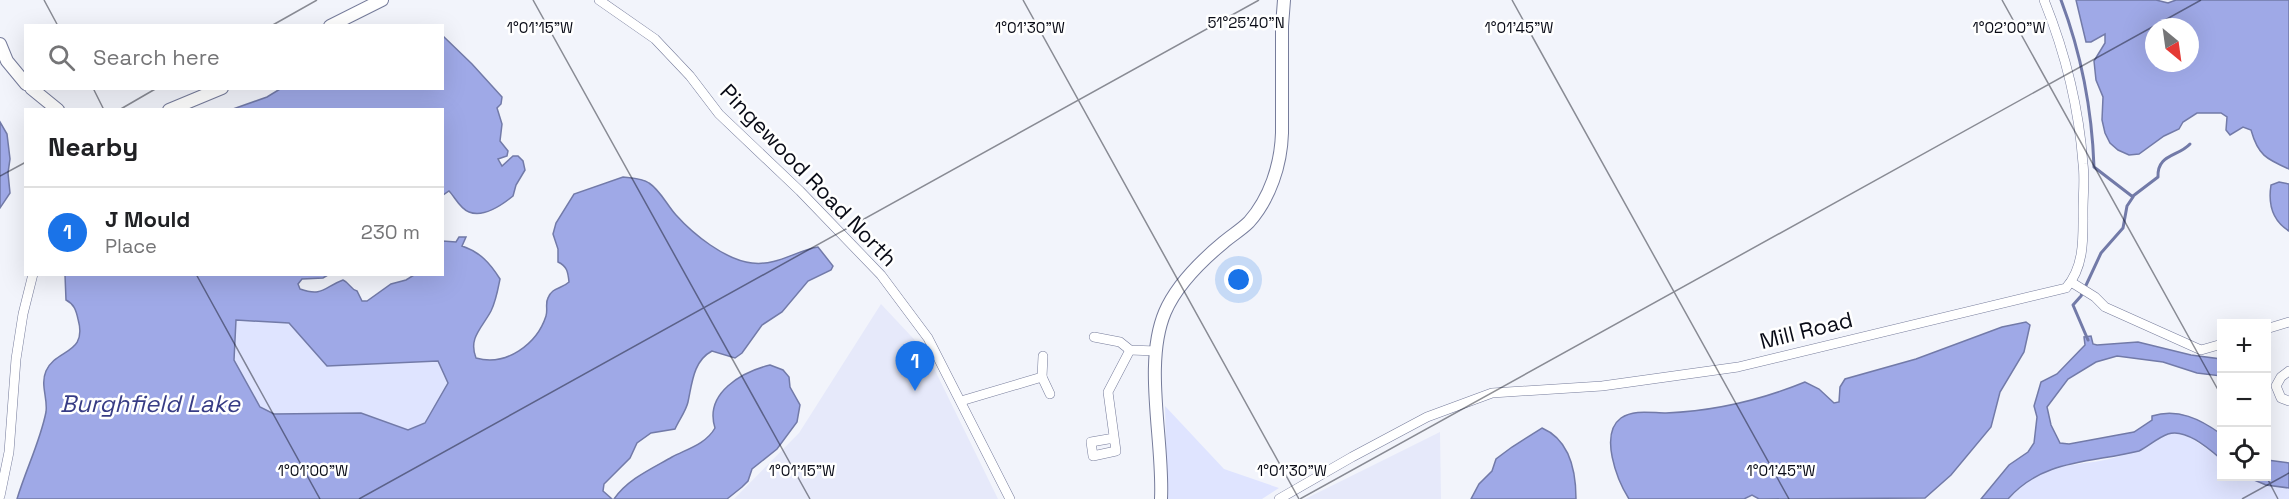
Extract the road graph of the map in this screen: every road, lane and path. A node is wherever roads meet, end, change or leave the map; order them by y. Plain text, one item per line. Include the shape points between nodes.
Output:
1 (382, 0) edge
2 (599, 0) edge
3 (1284, 0) edge
4 (2044, 0) edge
5 (334, 24) edge
6 (0, 44) edge
7 (24, 82) edge
8 (33, 90) edge
9 (217, 90) edge
10 (56, 108) edge
11 (174, 108) edge
12 (32, 276) edge
13 (2071, 282) junction
14 (2289, 322) edge
15 (2271, 327) edge
16 (1094, 337) dead end
17 (2217, 345) edge
18 (1130, 350) junction
19 (1156, 351) junction
20 (1043, 356) dead end
21 (2289, 371) edge
22 (1042, 377) junction
23 (1050, 394) dead end
24 (961, 401) junction
25 (2289, 401) edge
26 (1114, 438) dead end
27 (0, 496) edge
28 (1010, 499) edge
29 (1161, 499) edge
30 (1279, 499) edge

1 - 5 street
2 - 24 street, Pingewood Road North via 655,39 719,114 881,275 928,338
3 - 19 street via 1282,141 1276,172 1262,204 1248,223 1178,289 1165,311
4 - 13 street via 2066,64 2084,165 2083,246
6 - 7 street via 7,61
8 - 10 street
9 - 11 street
12 - 27 street via 23,314 9,452
13 - 17 street via 2105,307 2201,350
13 - 30 street, Mill Road via 2066,288 1738,367 1602,386 1492,393 1426,417
14 - 15 street
16 - 18 street via 1120,342
18 - 19 street
18 - 26 street via 1108,392
19 - 29 street
20 - 22 street
21 - 25 street via 2276,386 2282,398
22 - 23 street
22 - 24 street
24 - 28 street, Pingewood Road North

